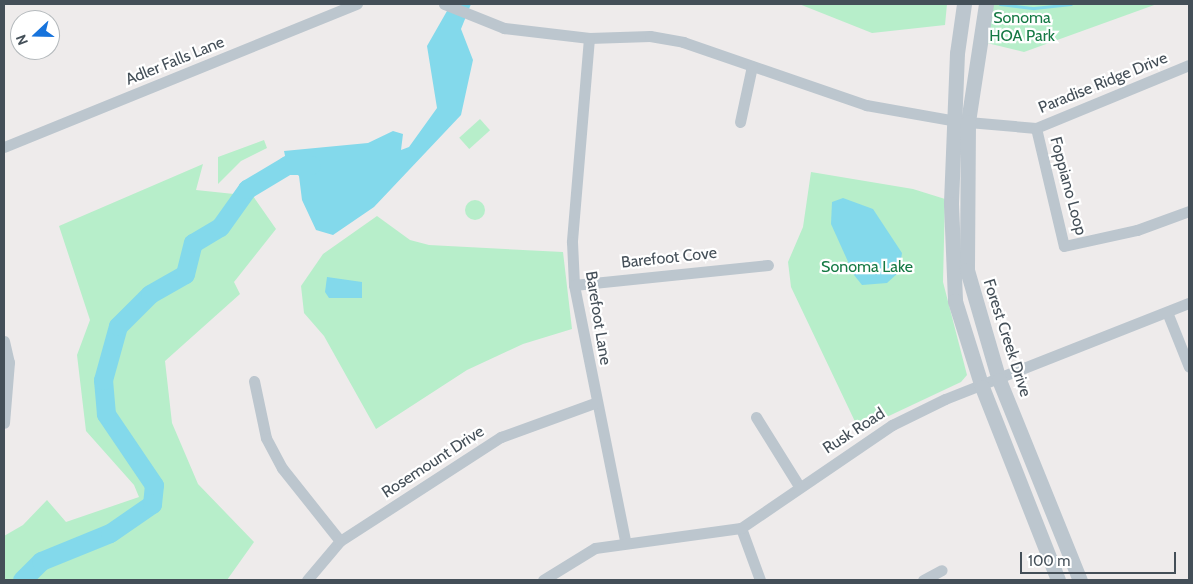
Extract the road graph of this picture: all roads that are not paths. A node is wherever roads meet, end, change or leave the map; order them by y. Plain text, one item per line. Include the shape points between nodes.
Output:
1 (357, 4) edge
2 (444, 4) edge
3 (964, 4) edge
4 (986, 4) edge
5 (590, 38) junction
6 (1189, 65) edge
7 (752, 66) junction
8 (740, 122) dead end
9 (962, 122) junction
10 (1036, 128) junction
11 (4, 147) edge
12 (1189, 212) edge
13 (768, 265) dead end
14 (574, 285) junction
15 (1189, 303) edge
16 (1167, 312) junction
17 (4, 341) edge
18 (1189, 367) edge
19 (1000, 380) junction
20 (254, 381) dead end
21 (982, 387) junction
22 (596, 402) junction
23 (756, 417) dead end
24 (4, 423) edge
25 (799, 486) junction
26 (741, 528) junction
27 (340, 541) junction
28 (625, 541) junction
29 (942, 570) dead end
30 (307, 580) edge
31 (543, 580) edge
32 (760, 580) edge
33 (923, 580) edge
34 (1058, 580) edge
35 (1080, 580) edge

1 - 11 street, Adler Falls Lane
2 - 5 street, Paradise Ridge Drive via 485,24
3 - 9 street, Forest Creek Drive via 957,53
4 - 9 street, Forest Creek Drive
5 - 7 street, Paradise Ridge Drive via 650,36 712,50
5 - 14 street, Barefoot Lane via 572,242
6 - 10 street, Paradise Ridge Drive
7 - 8 street
7 - 9 street, Paradise Ridge Drive via 866,105
9 - 10 street, Paradise Ridge Drive
9 - 19 street, Forest Creek Drive via 967,270
9 - 21 street, Forest Creek Drive via 951,204 955,301
10 - 12 street, Foppiano Loop via 1064,246 1137,230
13 - 14 street, Barefoot Cove
14 - 22 street, Barefoot Lane
15 - 16 street, Rusk Road
16 - 18 street
16 - 19 street, Rusk Road
17 - 24 street via 9,362
19 - 21 street, Rusk Road
19 - 35 street, Forest Creek Drive
20 - 27 street via 266,438 282,468
21 - 25 street, Rusk Road via 892,425
21 - 34 street, Forest Creek Drive
22 - 27 street, Rosemount Drive via 501,437
22 - 28 street, Barefoot Lane
23 - 25 street
25 - 26 street, Rusk Road
26 - 28 street, Rusk Road
26 - 32 street
27 - 30 street, Rosemount Drive
28 - 31 street, Rusk Road via 595,548
29 - 33 street

